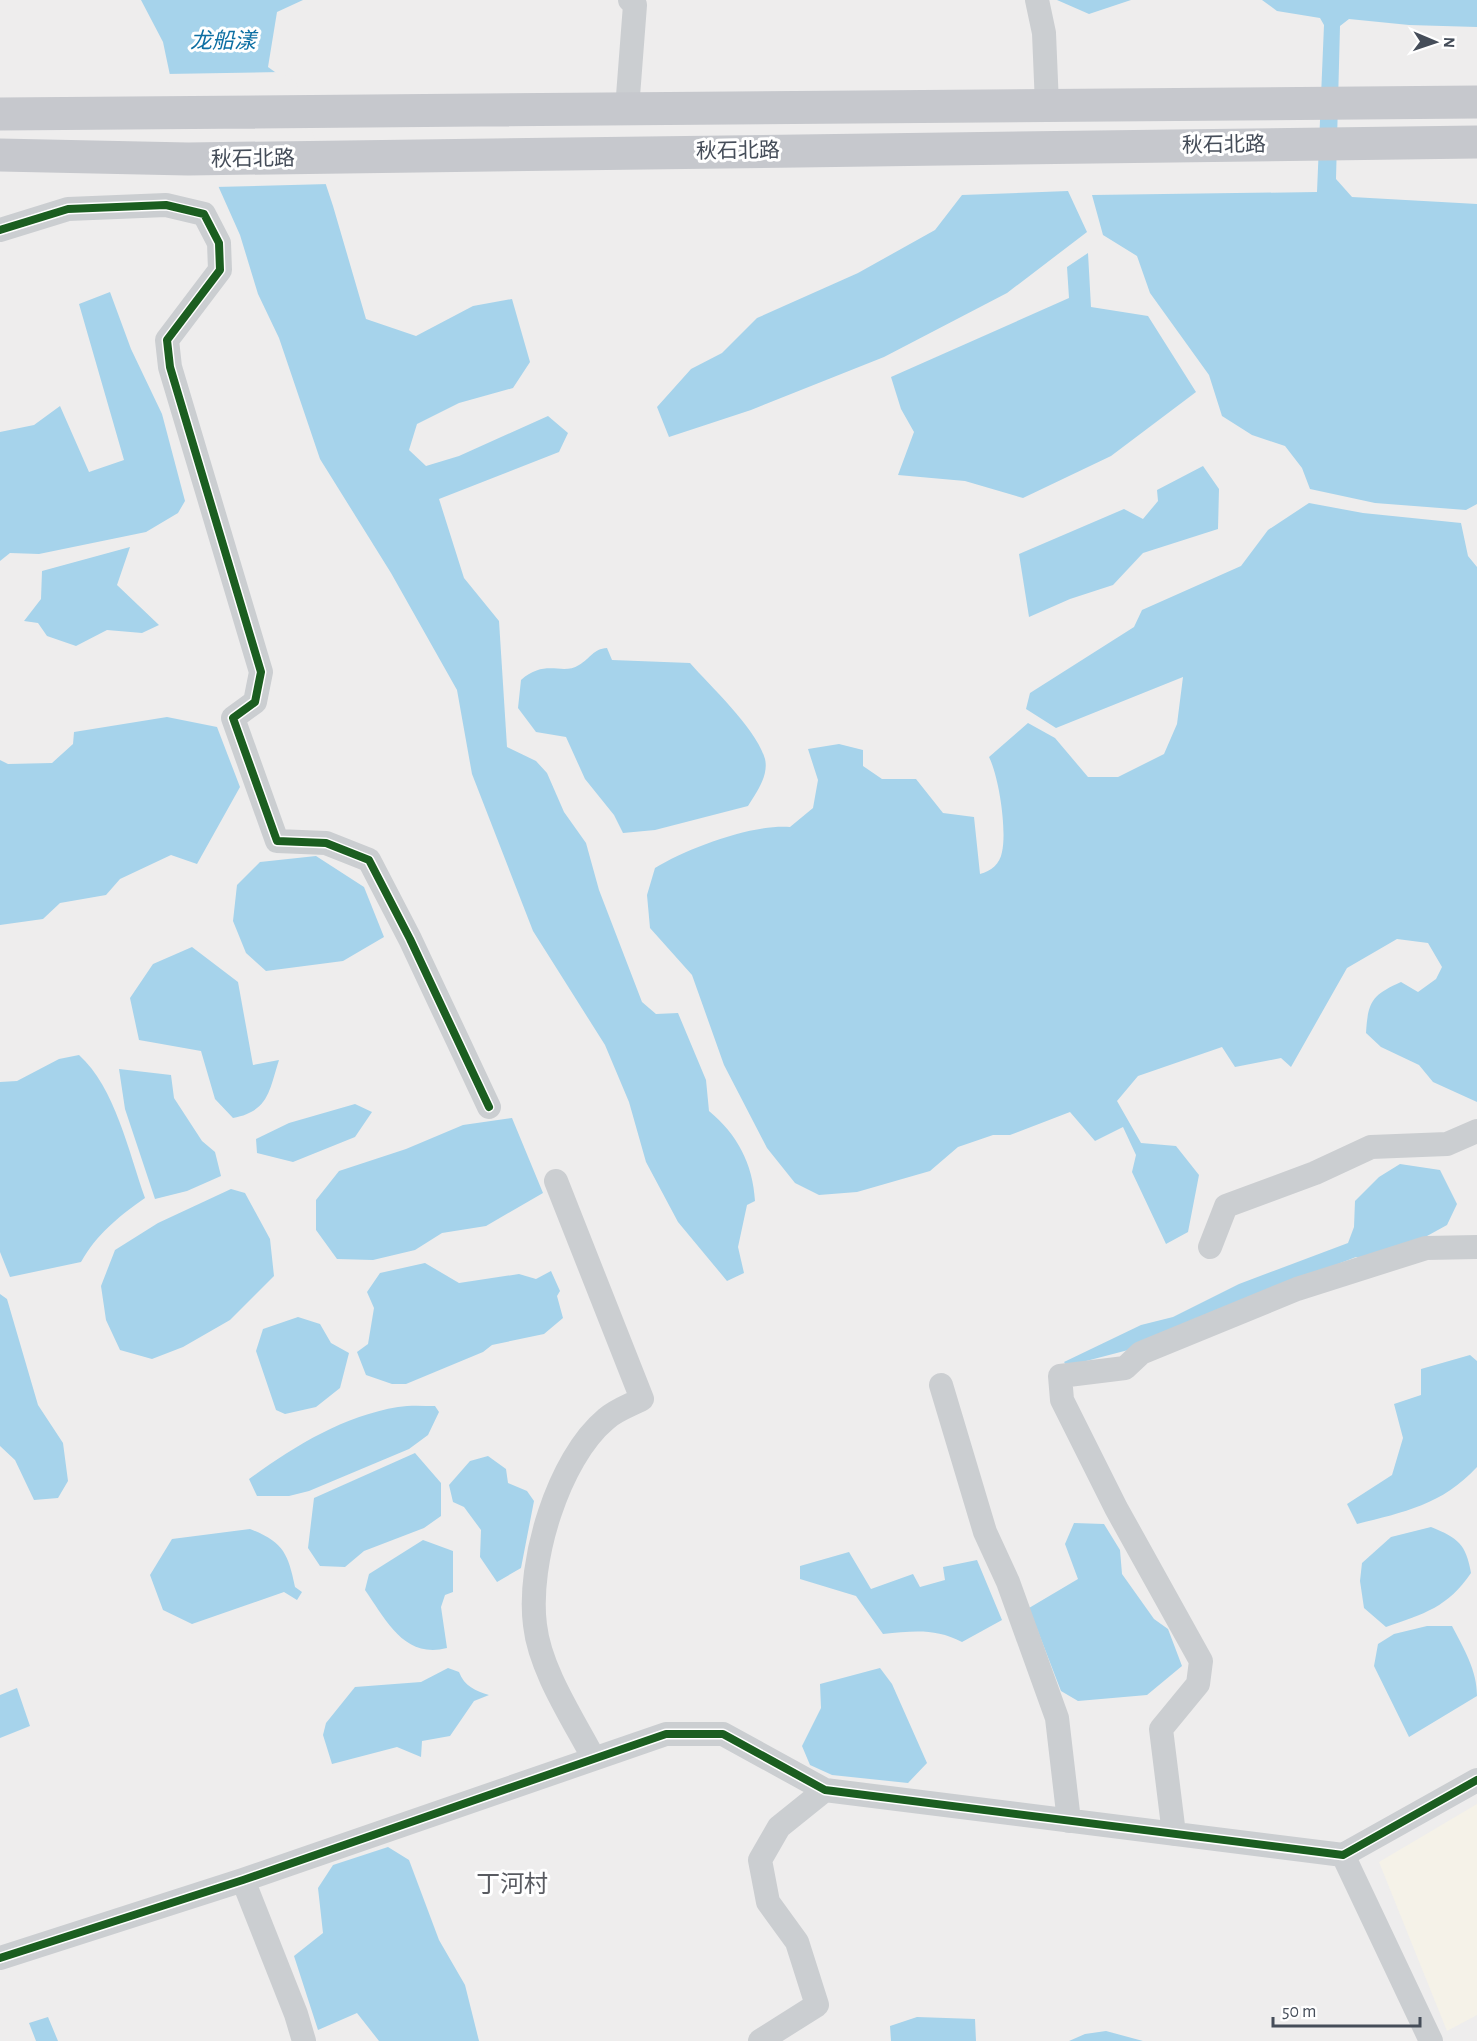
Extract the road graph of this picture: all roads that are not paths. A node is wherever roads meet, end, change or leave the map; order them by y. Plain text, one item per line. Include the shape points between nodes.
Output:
1 (630, 0) edge
2 (1037, 0) edge
3 (1477, 102) edge
4 (1047, 105) junction
5 (627, 109) junction
6 (0, 114) edge
7 (1477, 142) edge
8 (0, 155) edge
9 (0, 230) edge
10 (489, 1107) dead end
11 (1477, 1131) edge
12 (556, 1181) dead end
13 (1210, 1247) dead end
14 (1477, 1247) edge
15 (941, 1385) dead end
16 (594, 1759) junction
17 (1477, 1780) edge
18 (825, 1790) junction
19 (1068, 1821) junction
20 (1174, 1834) junction
21 (1343, 1855) junction
22 (243, 1880) junction
23 (0, 1958) edge
24 (304, 2041) edge
25 (760, 2041) edge
26 (1431, 2041) edge

1 - 5 street via 635,5
2 - 4 street via 1044,33
3 - 4 main road, 秋石北路
4 - 5 main road, 秋石北路
5 - 6 main road, 秋石北路
7 - 8 main road, 秋石北路 via 188,159
9 - 10 street via 68,209 166,205 204,214 219,243 220,270 167,340 170,367 261,672 255,702 233,718 277,841 326,843 369,860
11 - 13 street via 1447,1144 1371,1147 1226,1206
12 - 16 street via 642,1399 607,1418 582,1445 560,1485 543,1538 535,1584 535,1626 550,1675
14 - 20 street via 1426,1248 1297,1289 1141,1353 1125,1368 1060,1376 1062,1400 1116,1508 1201,1661 1198,1684 1161,1729
15 - 19 street via 985,1532 1008,1582 1057,1718
16 - 18 street via 666,1734 723,1734
16 - 22 street
17 - 21 street
18 - 19 street
18 - 25 street via 779,1827 760,1860 768,1902 797,1942 817,2005
19 - 20 street
20 - 21 street
21 - 26 street
22 - 23 street
22 - 24 street

